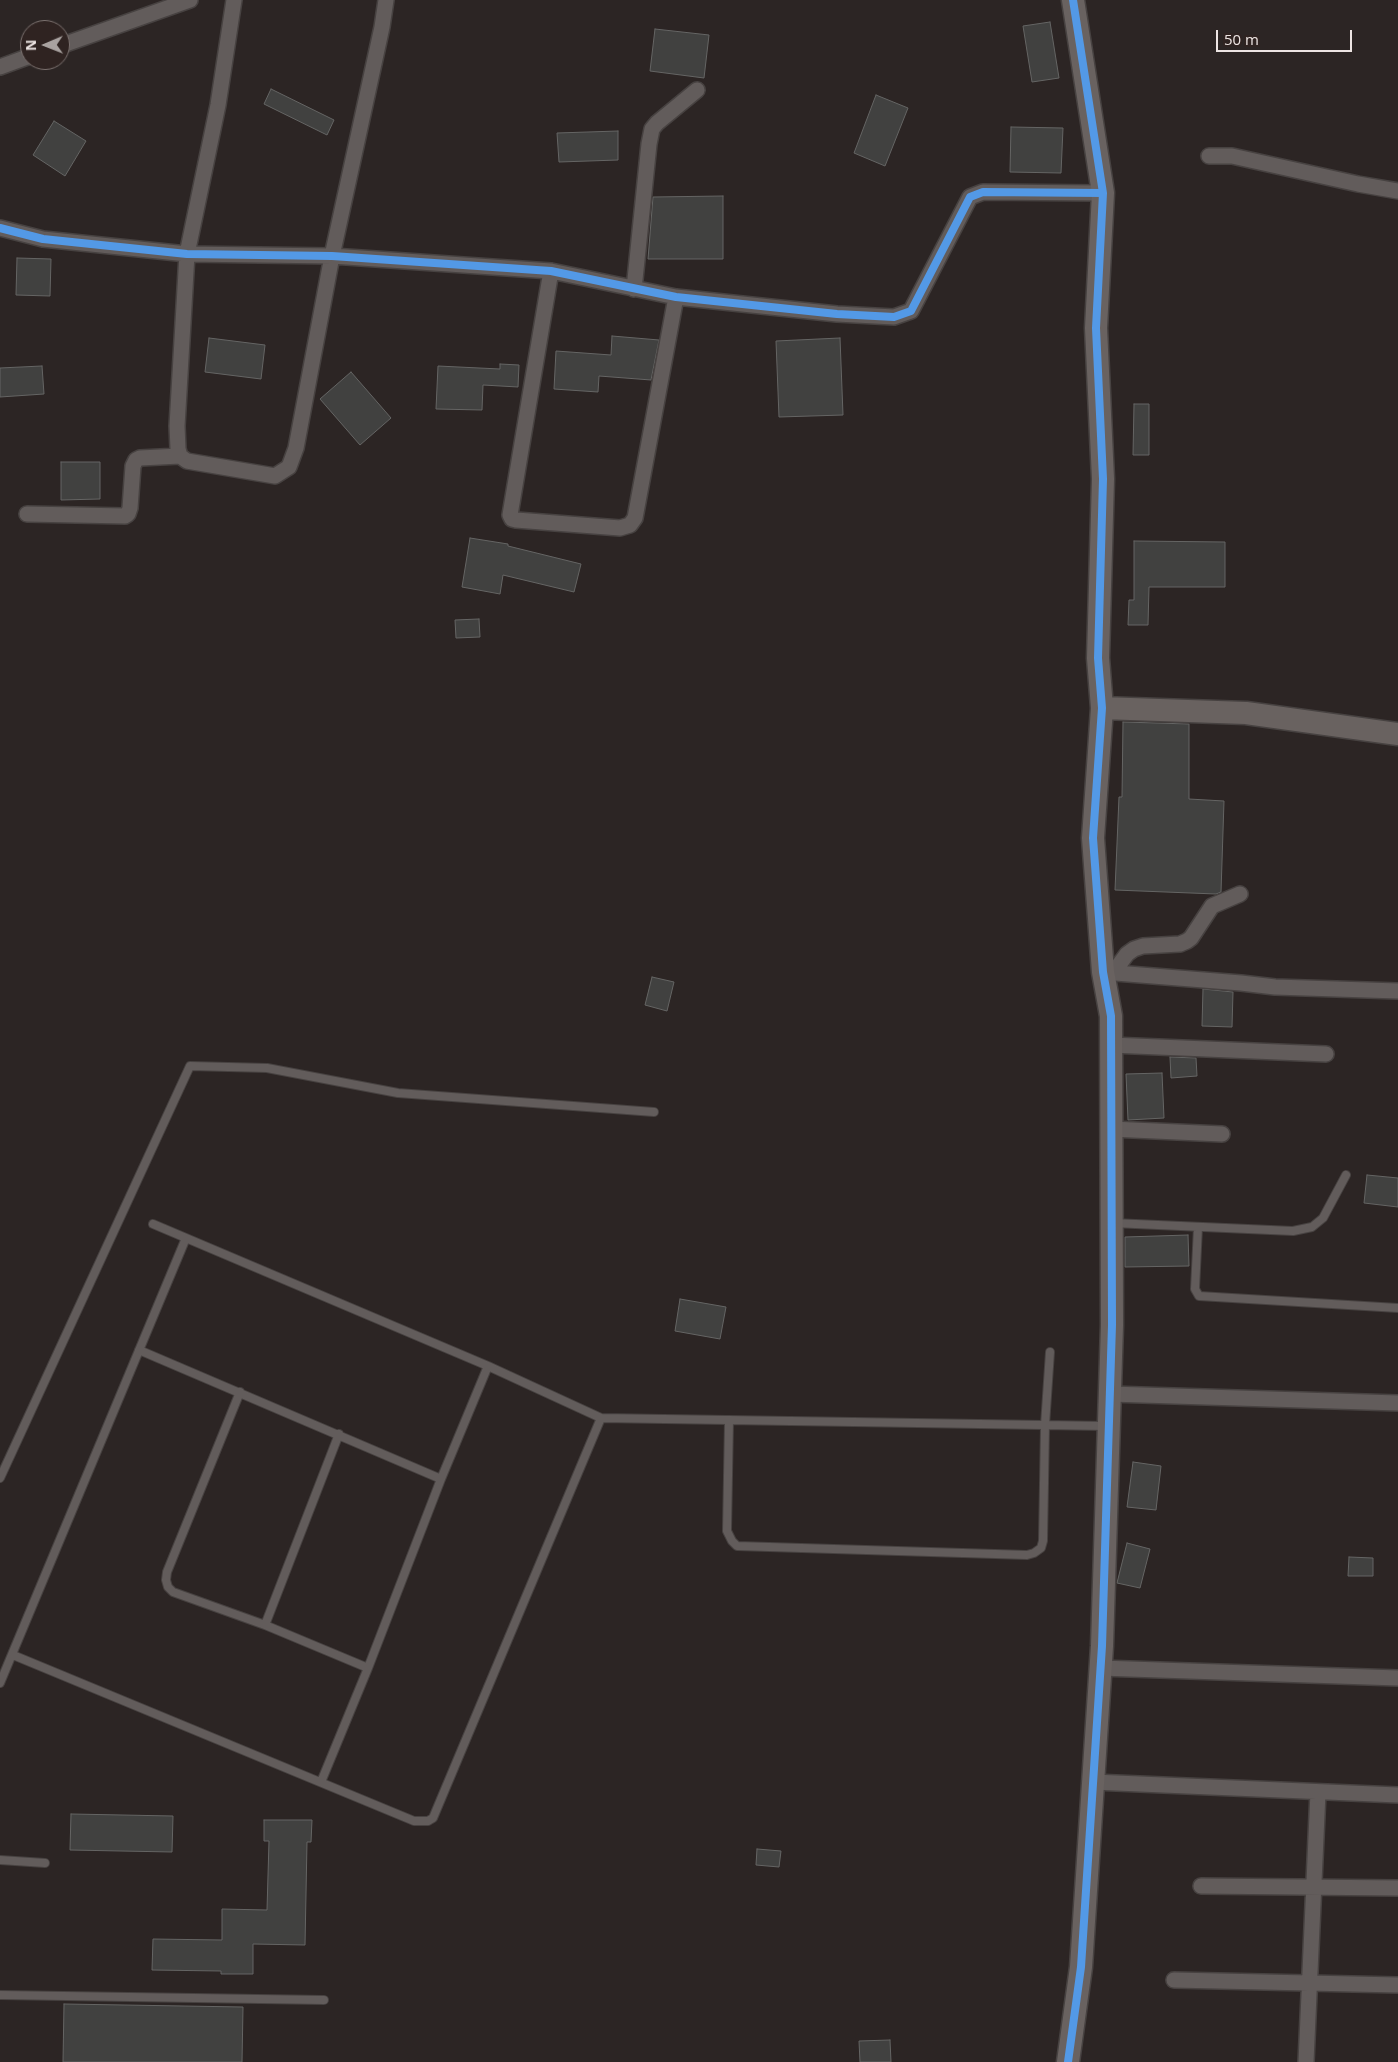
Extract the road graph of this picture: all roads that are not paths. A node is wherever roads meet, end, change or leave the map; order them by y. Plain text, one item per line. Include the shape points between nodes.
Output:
1 (190, 0) edge
2 (234, 0) edge
3 (386, 0) edge
4 (1073, 0) edge
5 (70, 42) edge
6 (20, 60) edge
7 (0, 67) edge
8 (697, 90) dead end
9 (1209, 156) dead end
10 (1398, 191) edge
11 (1103, 193) junction
12 (0, 228) edge
13 (187, 254) junction
14 (332, 256) junction
15 (551, 271) junction
16 (634, 289) junction
17 (676, 297) junction
18 (180, 456) junction
19 (27, 514) dead end
20 (1102, 708) junction
21 (1398, 734) edge
22 (1240, 894) dead end
23 (1108, 973) junction
24 (1398, 991) edge
25 (1111, 1045) junction
26 (1326, 1054) dead end
27 (654, 1112) dead end
28 (1111, 1129) junction
29 (1222, 1134) dead end
30 (1346, 1175) dead end
31 (1112, 1222) junction
32 (153, 1224) dead end
33 (1198, 1227) junction
34 (186, 1238) junction
35 (1398, 1308) edge
36 (139, 1350) junction
37 (1050, 1352) dead end
38 (488, 1366) junction
39 (240, 1392) junction
40 (1110, 1394) junction
41 (1398, 1403) edge
42 (601, 1418) junction
43 (729, 1420) junction
44 (1045, 1425) junction
45 (1109, 1426) junction
46 (339, 1434) junction
47 (0, 1478) edge
48 (441, 1479) junction
49 (265, 1625) junction
50 (13, 1655) junction
51 (368, 1668) junction
52 (1100, 1668) junction
53 (1398, 1678) edge
54 (0, 1683) edge
55 (321, 1782) junction
56 (1093, 1782) junction
57 (1318, 1792) junction
58 (1398, 1795) edge
59 (0, 1860) edge
60 (45, 1863) dead end
61 (1201, 1886) dead end
62 (1314, 1887) junction
63 (1398, 1888) edge
64 (1174, 1980) dead end
65 (1310, 1984) junction
66 (1398, 1986) edge
67 (0, 1995) edge
68 (324, 2000) dead end
69 (1068, 2062) edge
70 (1306, 2062) edge

1 - 5 street
2 - 13 street via 218,105
3 - 14 street
4 - 11 street
6 - 7 street
8 - 16 street via 652,129
9 - 10 street via 1232,156
11 - 17 street via 983,192 970,197 911,311 894,316 837,314
11 - 20 street via 1096,328 1102,479 1098,658
12 - 13 street via 43,239
13 - 14 street
13 - 18 street via 177,426
14 - 15 street
14 - 18 street via 296,448 289,468 275,476 267,476 186,461
15 - 16 street
15 - 17 street via 510,515 516,520 620,528 630,525 635,518
16 - 17 street
18 - 19 street via 136,460 130,508 125,516
20 - 21 street via 1246,714
20 - 23 street via 1093,838
22 - 23 street via 1212,906 1187,941 1134,949
23 - 24 street via 1275,988
23 - 25 street
25 - 26 street
25 - 28 street
27 - 47 lane via 398,1093 266,1068 190,1066
28 - 29 street
28 - 31 street
30 - 33 lane via 1323,1218 1312,1227 1292,1231
31 - 33 lane
31 - 40 street
32 - 34 lane
33 - 35 lane via 1195,1289 1199,1296
34 - 36 lane
34 - 38 lane
36 - 39 lane
36 - 50 lane
37 - 44 lane
38 - 42 lane
38 - 48 lane
39 - 46 lane
39 - 49 lane via 166,1580 173,1592
40 - 41 street
40 - 45 street
42 - 43 lane
42 - 55 lane via 433,1818 428,1822 414,1820
43 - 44 lane
43 - 44 lane via 727,1531 737,1546 1027,1555 1041,1548 1043,1541
44 - 45 lane
45 - 52 street
46 - 48 lane
46 - 49 lane
48 - 51 lane
49 - 51 lane
50 - 54 lane
50 - 55 lane
51 - 55 lane
52 - 53 street
52 - 56 street
56 - 57 street
56 - 69 street via 1081,1967
57 - 58 street
57 - 62 street
59 - 60 lane
61 - 62 street
62 - 63 street
62 - 65 street
64 - 65 street
65 - 66 street
65 - 70 street
67 - 68 lane

